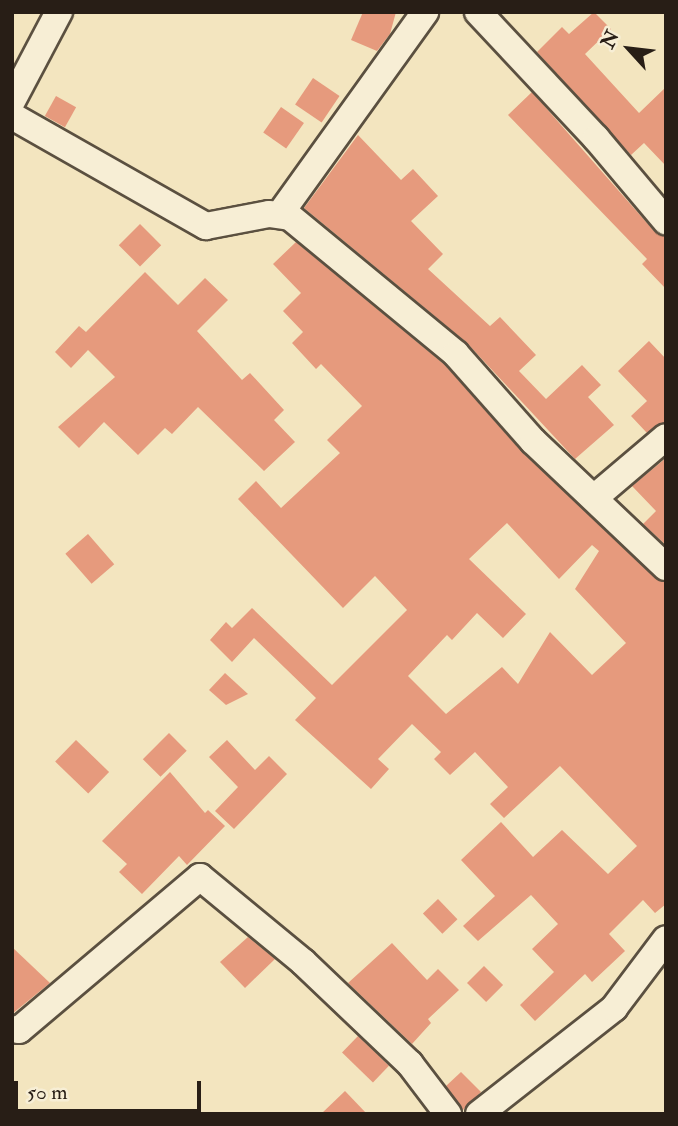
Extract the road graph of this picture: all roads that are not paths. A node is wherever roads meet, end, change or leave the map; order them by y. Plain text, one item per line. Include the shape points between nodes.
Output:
1 (59, 12) edge
2 (425, 12) edge
3 (478, 12) edge
4 (12, 102) edge
5 (12, 116) edge
6 (280, 214) junction
7 (666, 221) edge
8 (666, 437) edge
9 (594, 498) junction
10 (666, 567) edge
11 (666, 939) edge
12 (12, 1029) edge
13 (448, 1114) edge
14 (479, 1114) edge

1 - 4 street
2 - 6 street
3 - 7 street
5 - 6 street via 206,226
6 - 9 street via 370,281 456,354 533,441
8 - 9 street
9 - 10 street
11 - 14 street via 614,1008
12 - 13 street via 19,1030 200,877 303,962 391,1045

